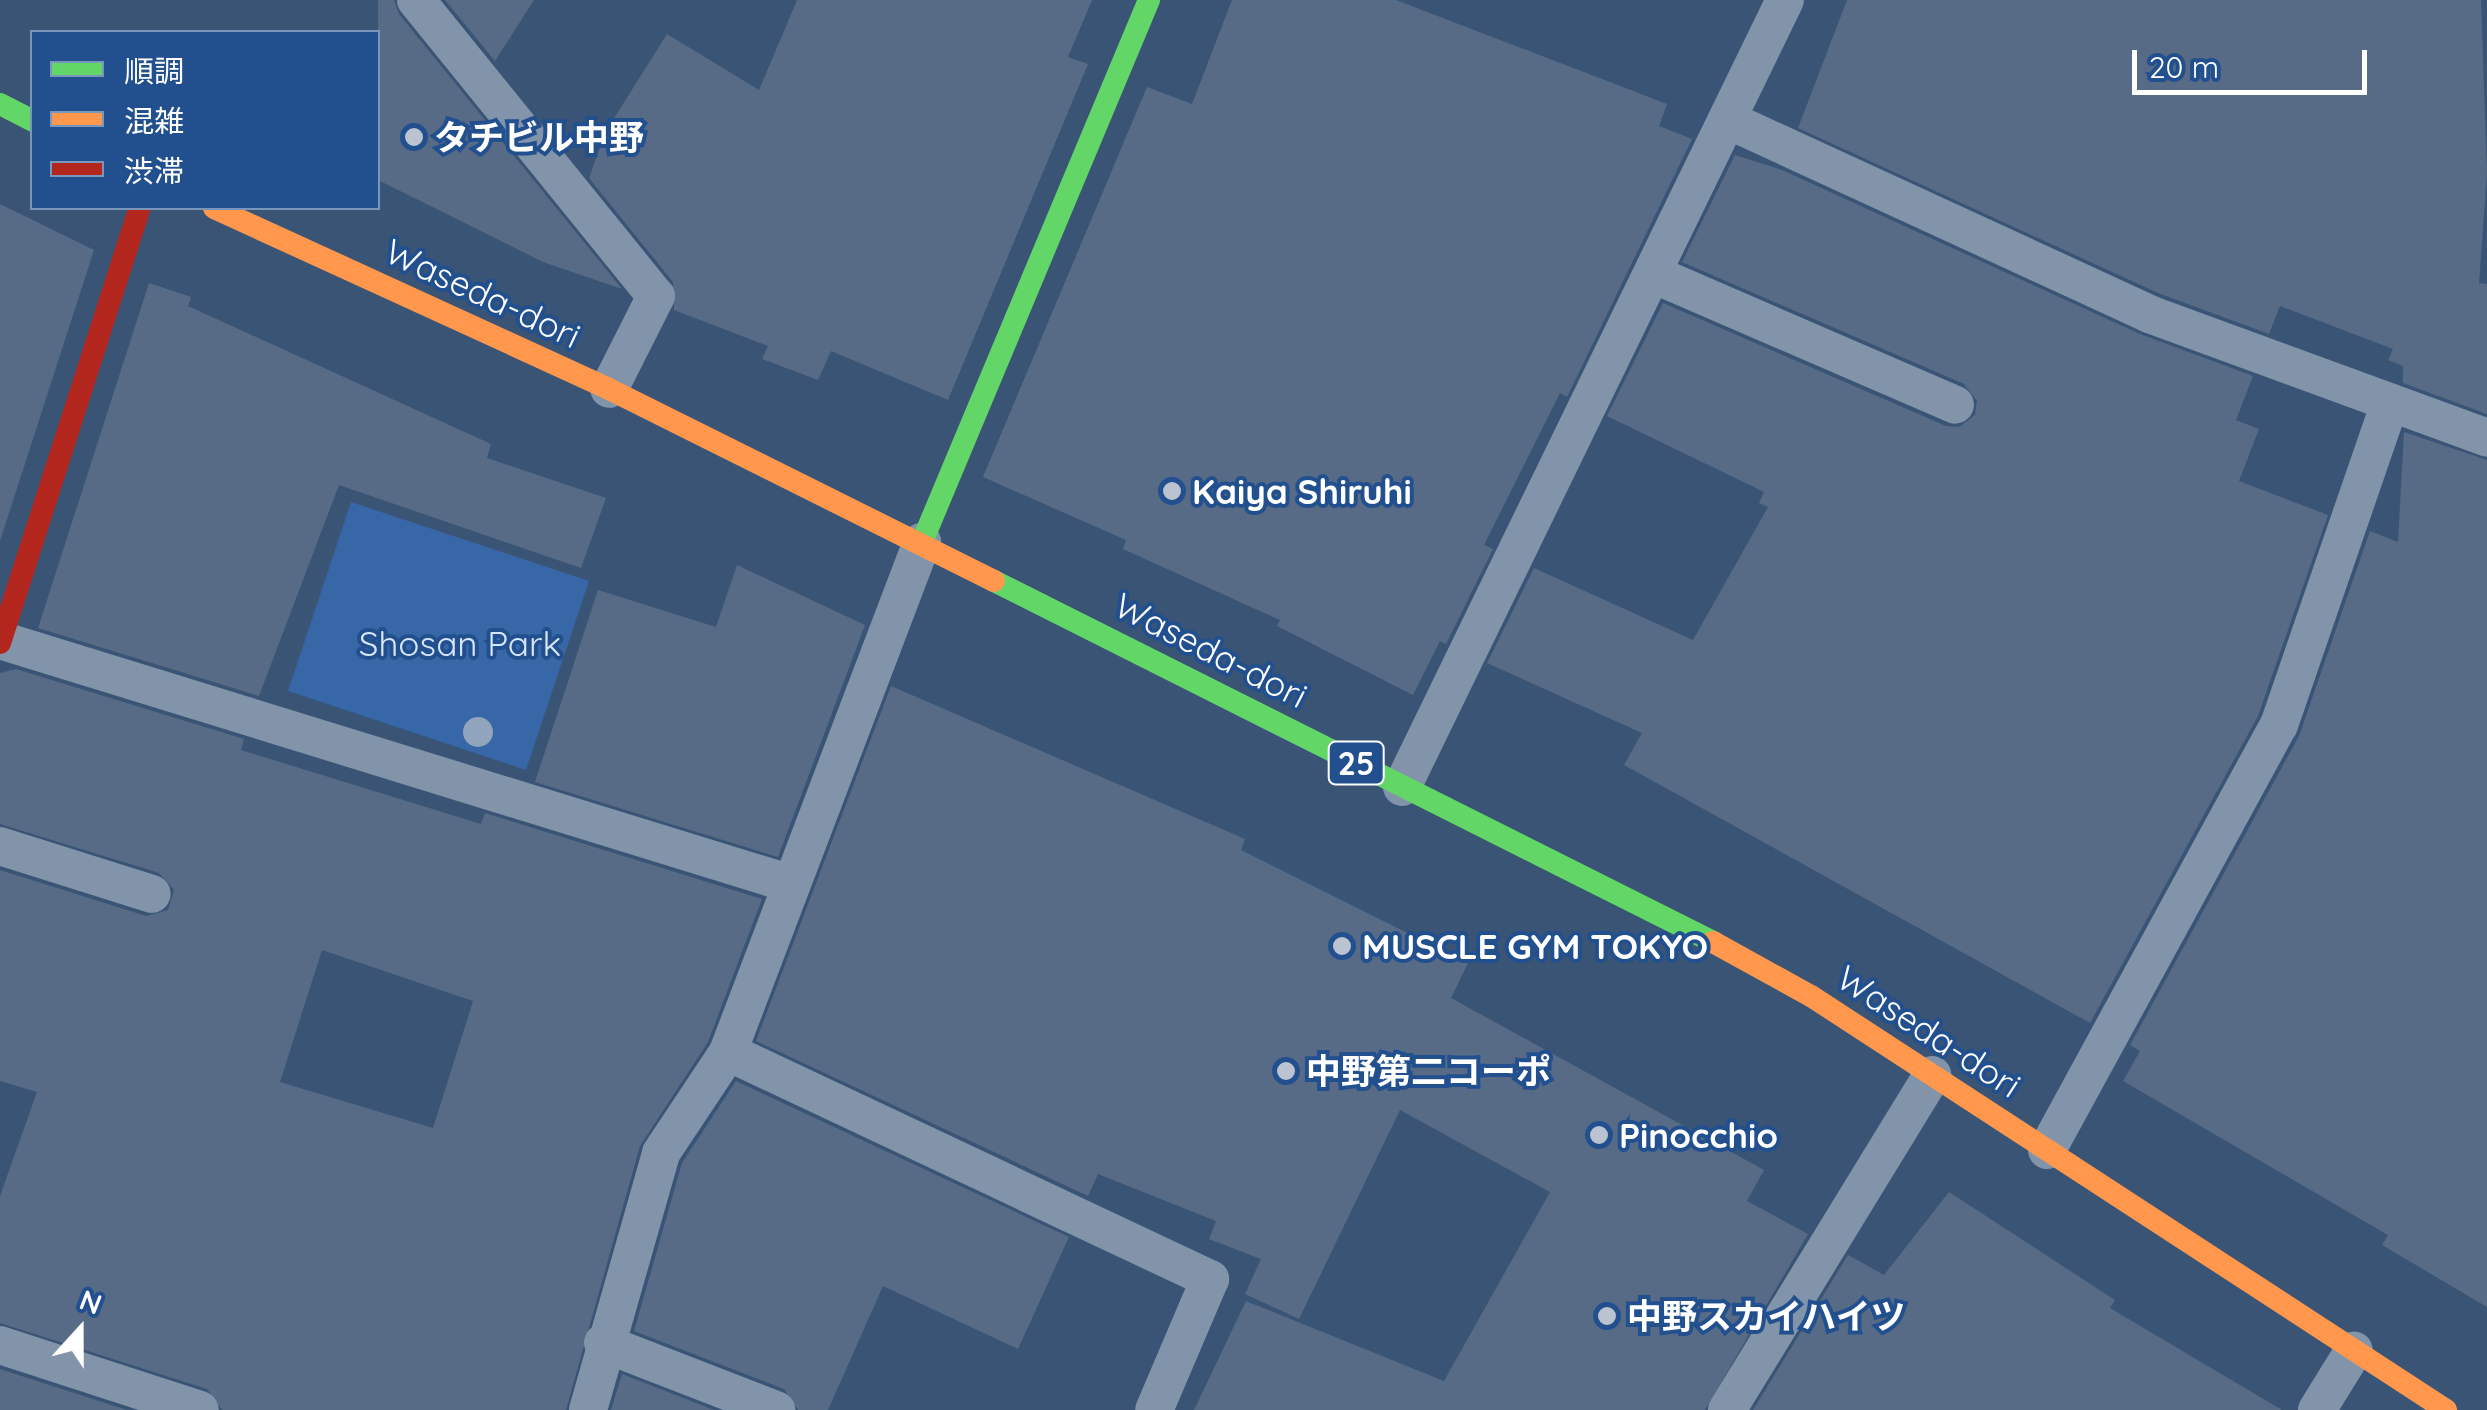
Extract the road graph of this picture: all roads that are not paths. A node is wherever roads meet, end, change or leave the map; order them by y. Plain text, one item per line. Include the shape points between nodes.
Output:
1 (416, 0) edge
2 (1149, 0) edge
3 (1785, 0) edge
4 (0, 104) edge
5 (30, 119) edge
6 (1728, 120) junction
7 (139, 210) edge
8 (218, 210) edge
9 (1653, 274) junction
10 (609, 389) junction
11 (2390, 402) junction
12 (1955, 406) dead end
13 (2487, 438) edge
14 (922, 542) junction
15 (0, 641) edge
16 (1402, 787) junction
17 (0, 846) edge
18 (790, 884) junction
19 (152, 894) dead end
20 (728, 1052) junction
21 (1932, 1075) junction
22 (2046, 1150) junction
23 (603, 1343) junction
24 (0, 1345) edge
25 (2354, 1350) junction
26 (200, 1410) edge
27 (588, 1410) edge
28 (776, 1410) edge
29 (1154, 1410) edge
30 (1727, 1410) edge
31 (2317, 1410) edge
32 (2446, 1410) edge

1 - 10 lane via 656,296
2 - 14 main road
3 - 6 lane
4 - 5 main road
6 - 9 lane
6 - 11 lane via 2149,314
7 - 15 main road
8 - 10 main road, Waseda-dori / 25
9 - 12 lane
9 - 16 lane
10 - 14 main road, Waseda-dori / 25
11 - 13 lane
11 - 22 lane via 2279,725
14 - 16 main road, Waseda-dori / 25
14 - 18 lane
15 - 18 lane
16 - 21 main road, Waseda-dori / 25 via 1680,923 1812,996
17 - 19 lane
18 - 20 lane
20 - 23 lane via 661,1153
20 - 29 lane via 1210,1279
21 - 22 main road, Waseda-dori / 25
21 - 30 lane
22 - 25 main road, Waseda-dori / 25
23 - 27 lane
23 - 28 lane
24 - 26 lane
25 - 31 lane
25 - 32 main road, Waseda-dori / 25

